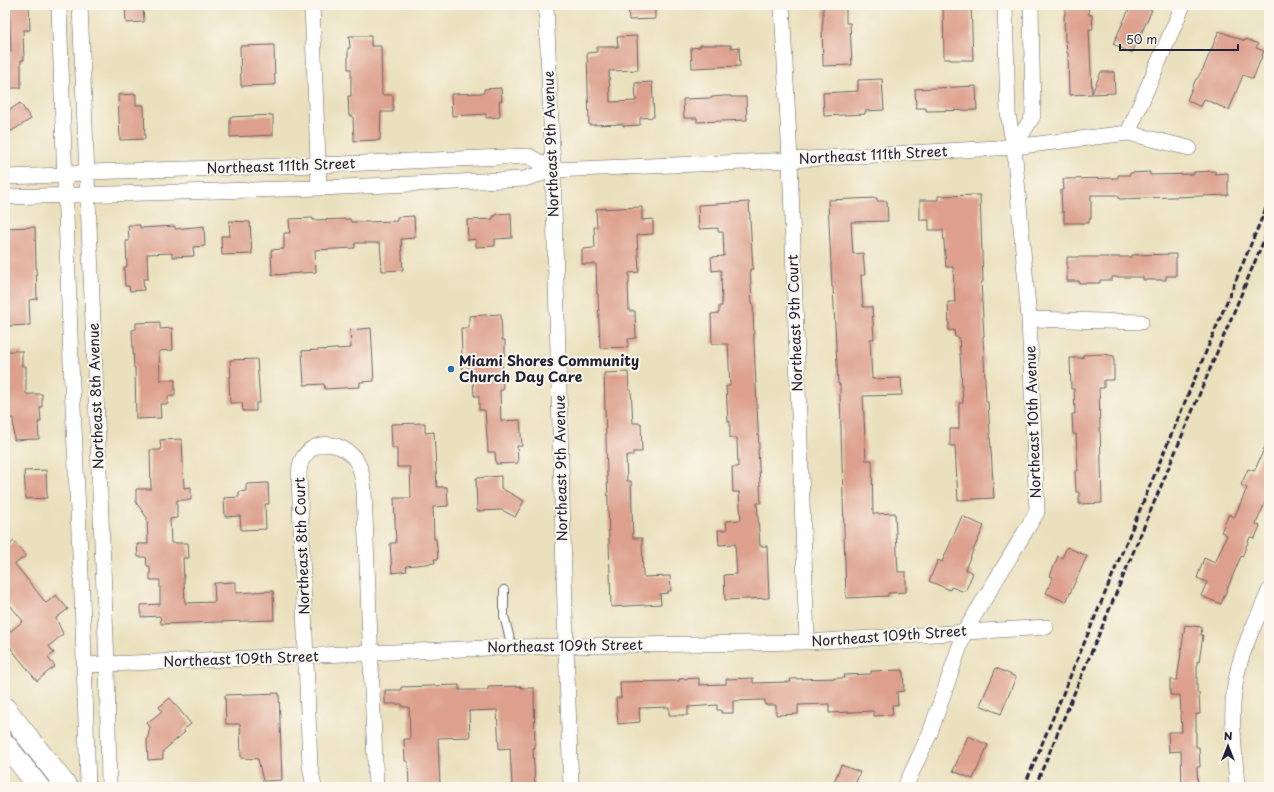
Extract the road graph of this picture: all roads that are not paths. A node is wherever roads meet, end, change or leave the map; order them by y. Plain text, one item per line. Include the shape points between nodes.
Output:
1 (59, 5) edge
2 (80, 5) edge
3 (312, 5) edge
4 (546, 5) edge
5 (782, 5) edge
6 (1005, 5) edge
7 (1031, 5) edge
8 (1183, 5) edge
9 (1128, 133) junction
10 (1014, 147) junction
11 (1189, 148) dead end
12 (790, 160) junction
13 (318, 165) junction
14 (553, 170) junction
15 (87, 172) junction
16 (65, 175) junction
17 (5, 177) edge
18 (319, 188) junction
19 (66, 195) junction
20 (88, 195) junction
21 (5, 197) edge
22 (1029, 319) junction
23 (1141, 322) dead end
24 (504, 590) dead end
25 (1269, 591) edge
26 (1266, 607) edge
27 (1046, 627) dead end
28 (965, 631) junction
29 (807, 642) junction
30 (566, 646) junction
31 (512, 647) junction
32 (371, 653) junction
33 (306, 656) junction
34 (107, 664) junction
35 (84, 665) junction
36 (5, 708) edge
37 (5, 744) edge
38 (87, 769) junction
39 (63, 783) edge
40 (39, 787) edge
41 (88, 787) edge
42 (109, 787) edge
43 (314, 787) edge
44 (376, 787) edge
45 (571, 787) edge
46 (905, 787) edge
47 (1237, 787) edge

1 - 16 street, Northeast 8th Avenue
2 - 15 street, Northeast 8th Avenue
3 - 13 street
4 - 14 street, Northeast 9th Avenue
5 - 12 street, Northeast 9th Court
6 - 10 street, Northeast 10th Avenue via 1008,114
7 - 10 street via 1033,116
8 - 9 street
9 - 10 street, Northeast 111th Street
9 - 11 street, Northeast 111th Street
10 - 12 street, Northeast 111th Street
10 - 22 street, Northeast 10th Avenue
12 - 14 street, Northeast 111th Street
12 - 29 street, Northeast 9th Court
13 - 14 street, Northeast 111th Street via 529,156
13 - 15 street, Northeast 111th Street
13 - 18 street
14 - 18 street, Northeast 111th Street via 524,179
14 - 30 street, Northeast 9th Avenue
15 - 16 street, Northeast 111th Street
15 - 20 street, Northeast 8th Avenue
16 - 17 street, Northeast 111th Street
16 - 19 street, Northeast 8th Avenue
18 - 20 street, Northeast 111th Street
19 - 20 street, Northeast 111th Street
19 - 21 street, Northeast 111th Street
19 - 35 street, Northeast 8th Avenue
20 - 34 street, Northeast 8th Avenue
22 - 23 street
22 - 28 street, Northeast 10th Avenue via 1037,512
24 - 31 lane via 504,616
25 - 26 street
26 - 47 street via 1246,643 1236,680 1234,719
27 - 28 street, Northeast 109th Street
28 - 29 street, Northeast 109th Street
28 - 46 street, Northeast 10th Avenue via 930,733
29 - 30 street, Northeast 109th Street
30 - 31 street, Northeast 109th Street
30 - 45 street, Northeast 9th Avenue
31 - 32 street, Northeast 109th Street
32 - 33 street, Northeast 109th Street
32 - 33 street, Northeast 8th Court via 363,479 358,463 346,450 332,444 323,444 309,451 303,458 299,475
32 - 44 street, Northeast 8th Court
33 - 34 street, Northeast 109th Street
33 - 43 street, Northeast 8th Court via 310,766
34 - 35 street, Northeast 109th Street
34 - 42 street, Northeast 8th Avenue
35 - 38 street, Northeast 8th Avenue
36 - 39 street
37 - 40 street
38 - 39 street
38 - 41 street, Northeast 8th Avenue

